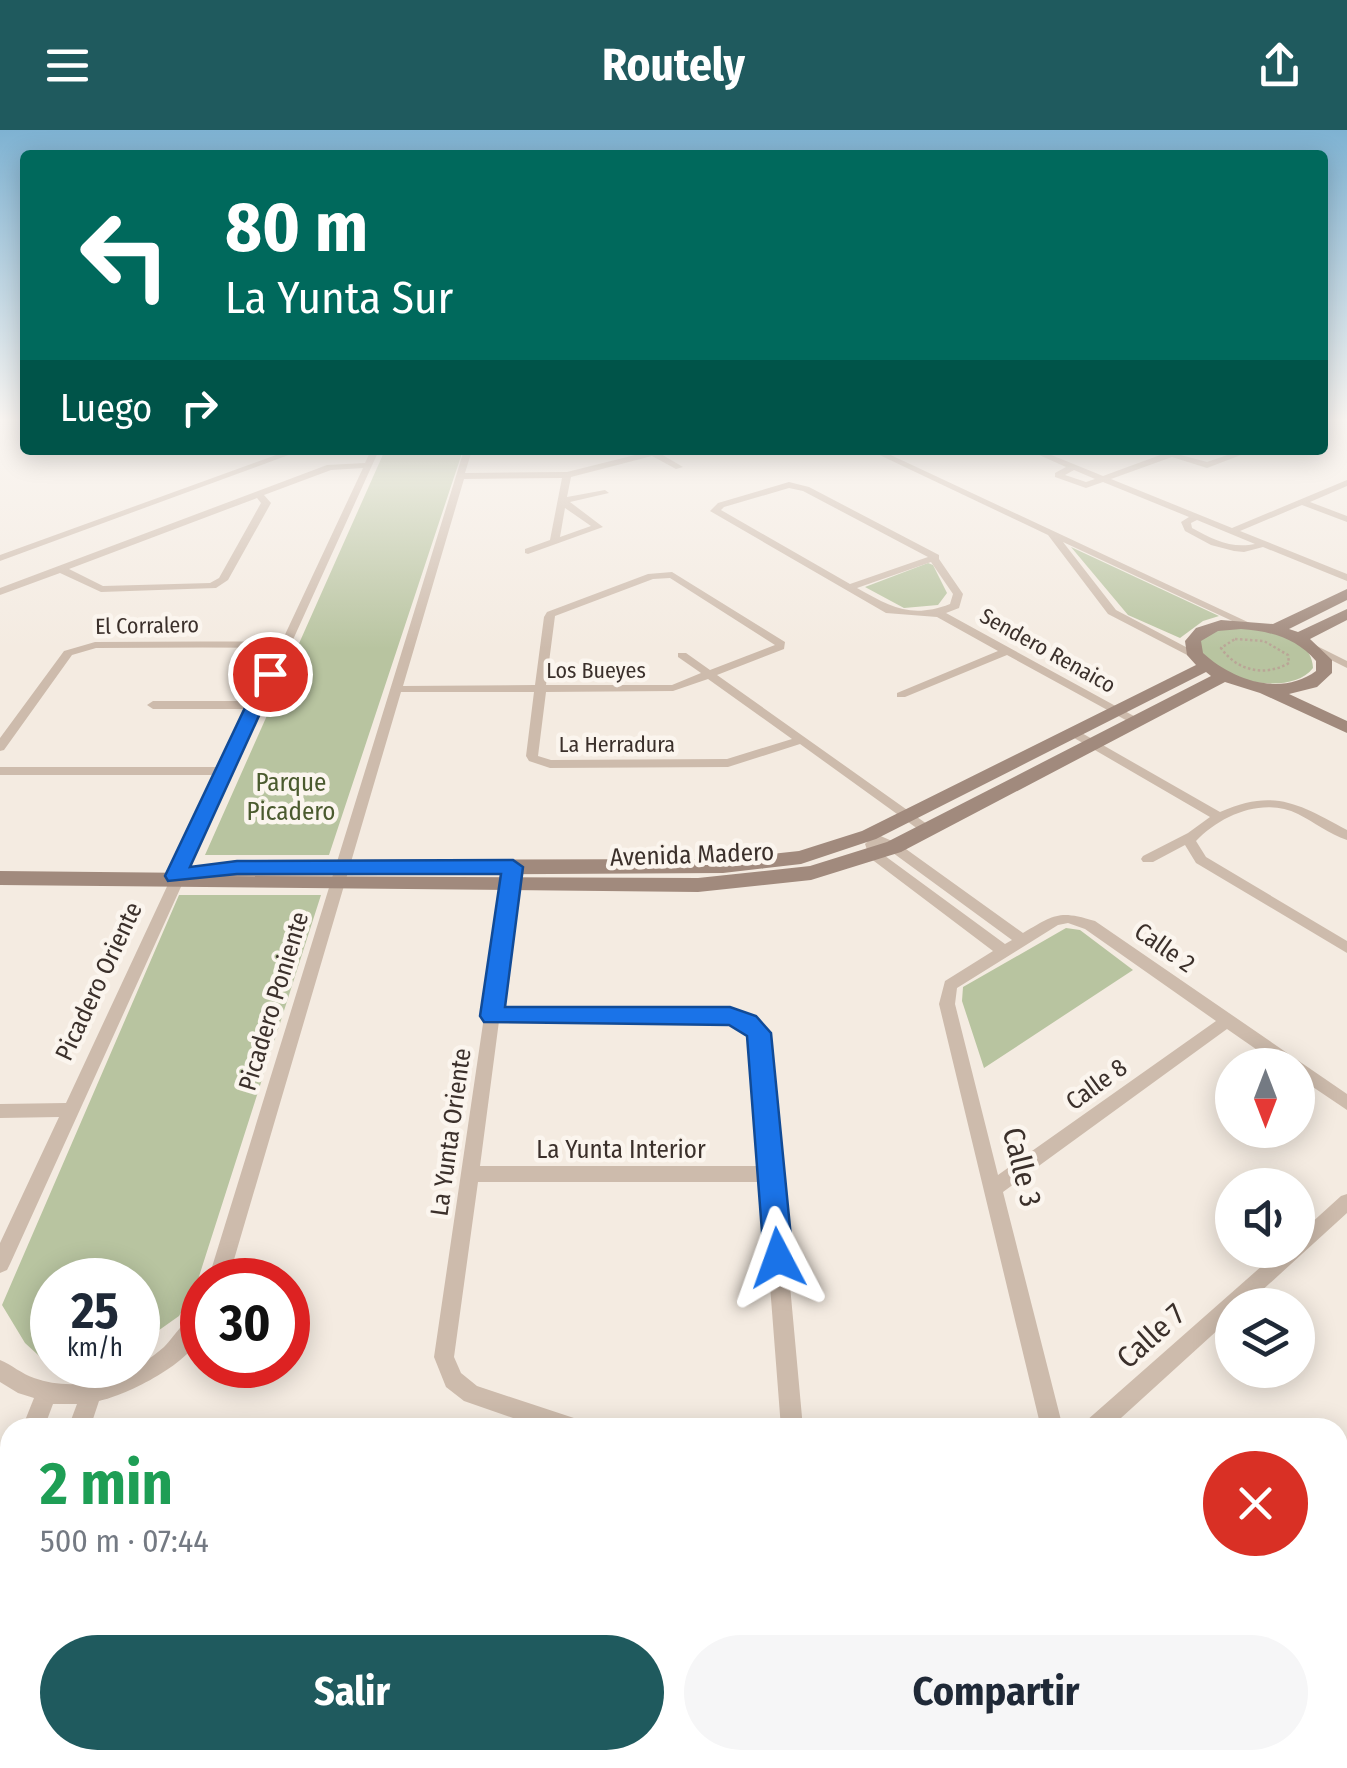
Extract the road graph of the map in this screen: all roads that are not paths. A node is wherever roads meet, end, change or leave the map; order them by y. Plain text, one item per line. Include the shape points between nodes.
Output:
1 (170, 496) edge
2 (255, 496) edge
3 (260, 496) edge
4 (352, 496) edge
5 (455, 496) edge
6 (563, 496) edge
7 (587, 496) edge
8 (751, 496) edge
9 (818, 496) edge
10 (975, 496) edge
11 (1147, 496) edge
12 (1316, 496) edge
13 (562, 501) junction
14 (1302, 502) junction
15 (1197, 517) junction
16 (1347, 519) edge
17 (1050, 531) junction
18 (1232, 532) junction
19 (554, 542) junction
20 (1262, 544) junction
21 (528, 550) dead end
22 (936, 557) junction
23 (0, 558) edge
24 (60, 569) junction
25 (1347, 578) edge
26 (850, 587) junction
27 (0, 592) edge
28 (1347, 594) edge
29 (939, 614) junction
30 (1347, 614) edge
31 (1247, 624) junction
32 (1276, 630) junction
33 (780, 642) joint
34 (1305, 642) junction
35 (284, 644) junction
36 (1008, 651) junction
37 (682, 656) dead end
38 (1347, 665) edge
39 (1208, 666) junction
40 (712, 676) junction
41 (1260, 678) junction
42 (1299, 687) junction
43 (398, 688) junction
44 (542, 690) junction
45 (901, 695) dead end
46 (153, 705) dead end
47 (255, 705) junction
48 (1117, 710) junction
49 (1137, 721) junction
50 (1340, 725) edge
51 (1073, 732) junction
52 (800, 740) junction
53 (1092, 743) junction
54 (0, 747) edge
55 (0, 771) edge
56 (224, 772) junction
57 (906, 815) junction
58 (1219, 817) junction
59 (927, 829) junction
60 (1347, 836) edge
61 (1190, 837) junction
62 (879, 845) junction
63 (1148, 859) dead end
64 (512, 875) junction
65 (175, 876) junction
66 (339, 876) junction
67 (0, 878) edge
68 (1020, 940) junction
69 (1347, 948) edge
70 (1003, 951) junction
71 (492, 1016) junction
72 (1228, 1021) junction
73 (1267, 1048) edge
74 (1315, 1081) edge
75 (1347, 1104) edge
76 (69, 1110) junction
77 (0, 1111) edge
78 (471, 1174) junction
79 (772, 1174) junction
80 (994, 1188) junction
81 (1347, 1202) edge
82 (1315, 1230) edge
83 (225, 1258) edge
84 (0, 1264) edge
85 (1273, 1268) edge
86 (180, 1346) edge
87 (0, 1370) edge
88 (46, 1393) junction
89 (91, 1393) junction
90 (37, 1418) edge
91 (82, 1418) edge
92 (545, 1418) edge
93 (791, 1418) edge
94 (1050, 1418) edge
95 (1105, 1418) edge

1 - 23 street
2 - 24 street
3 - 24 street via 266,503 222,580 200,589 101,589
4 - 35 street, Picadero Oriente
5 - 43 street, Picadero Poniente
6 - 13 street
7 - 13 street
8 - 26 street, Sendero Renaico via 716,508 718,514
9 - 22 street, Sendero Renaico
10 - 17 street
11 - 15 street
12 - 14 street
13 - 19 street
13 - 19 street via 598,527
14 - 16 street
14 - 18 street
15 - 18 street
15 - 20 street via 1186,522 1188,529 1227,547 1251,550
17 - 31 street
17 - 39 street via 1106,606
18 - 20 street
19 - 21 street
20 - 25 street
22 - 26 street
22 - 29 street, Sendero Renaico via 958,598
24 - 27 street
26 - 29 street, Sendero Renaico via 898,613
28 - 32 street
29 - 36 street, Sendero Renaico
30 - 34 street
31 - 32 street
31 - 39 street via 1202,630 1192,641
32 - 34 street
33 - 40 street, Los Bueyes via 777,650
33 - 44 street, La Herradura via 682,579 656,575 551,614
34 - 38 street
34 - 42 street via 1324,660 1324,673
35 - 47 street, Picadero Oriente
35 - 54 street, El Corralero via 76,648
36 - 45 street
36 - 48 street, Sendero Renaico
37 - 40 street
39 - 41 street
39 - 48 street, Avenida Madero
39 - 49 street, Avenida Madero
40 - 44 street, Los Bueyes via 664,689
40 - 52 street
41 - 42 street
41 - 50 street
42 - 50 street
43 - 44 street, Los Bueyes
43 - 66 street, Picadero Poniente
44 - 52 street, La Herradura via 532,756 544,764 728,762
46 - 47 street
47 - 56 street, Picadero Oriente
48 - 49 street, Sendero Renaico
48 - 51 street, Avenida Madero
49 - 53 street, Avenida Madero
51 - 53 street
51 - 57 street, Avenida Madero
52 - 57 street
53 - 58 street
53 - 59 street, Avenida Madero
55 - 56 street
56 - 65 street, Picadero Oriente
57 - 59 street
57 - 62 street, Avenida Madero
58 - 60 street via 1251,802 1274,801
58 - 61 street
59 - 62 street, Avenida Madero
61 - 63 street
61 - 69 street via 1201,860
62 - 64 street, Avenida Madero via 810,874 743,883
62 - 68 street
62 - 70 street
64 - 66 street, Avenida Madero
64 - 71 street, La Yunta Oriente
65 - 66 street, Avenida Madero via 230,883
65 - 67 street, Avenida Madero
65 - 76 street, Picadero Oriente
66 - 83 street, Picadero Poniente
68 - 70 street, Calle 2
68 - 72 street, Calle 2 via 1060,919 1084,921
70 - 80 street, Calle 3 via 954,981 946,996
71 - 78 street, La Yunta Oriente
71 - 79 street via 721,1016 748,1022 761,1038
72 - 73 street, Calle 2
72 - 80 street, Calle 8
74 - 75 street
76 - 77 street
76 - 84 street, Picadero Oriente
78 - 79 street, La Yunta Interior
78 - 92 street, La Yunta Oriente via 444,1358 453,1380 471,1394
79 - 93 street
80 - 94 street, Calle 3
81 - 82 street, Calle 7
85 - 95 street, Calle 7
86 - 89 street via 149,1370
87 - 88 street
88 - 89 street
88 - 90 street
89 - 91 street

